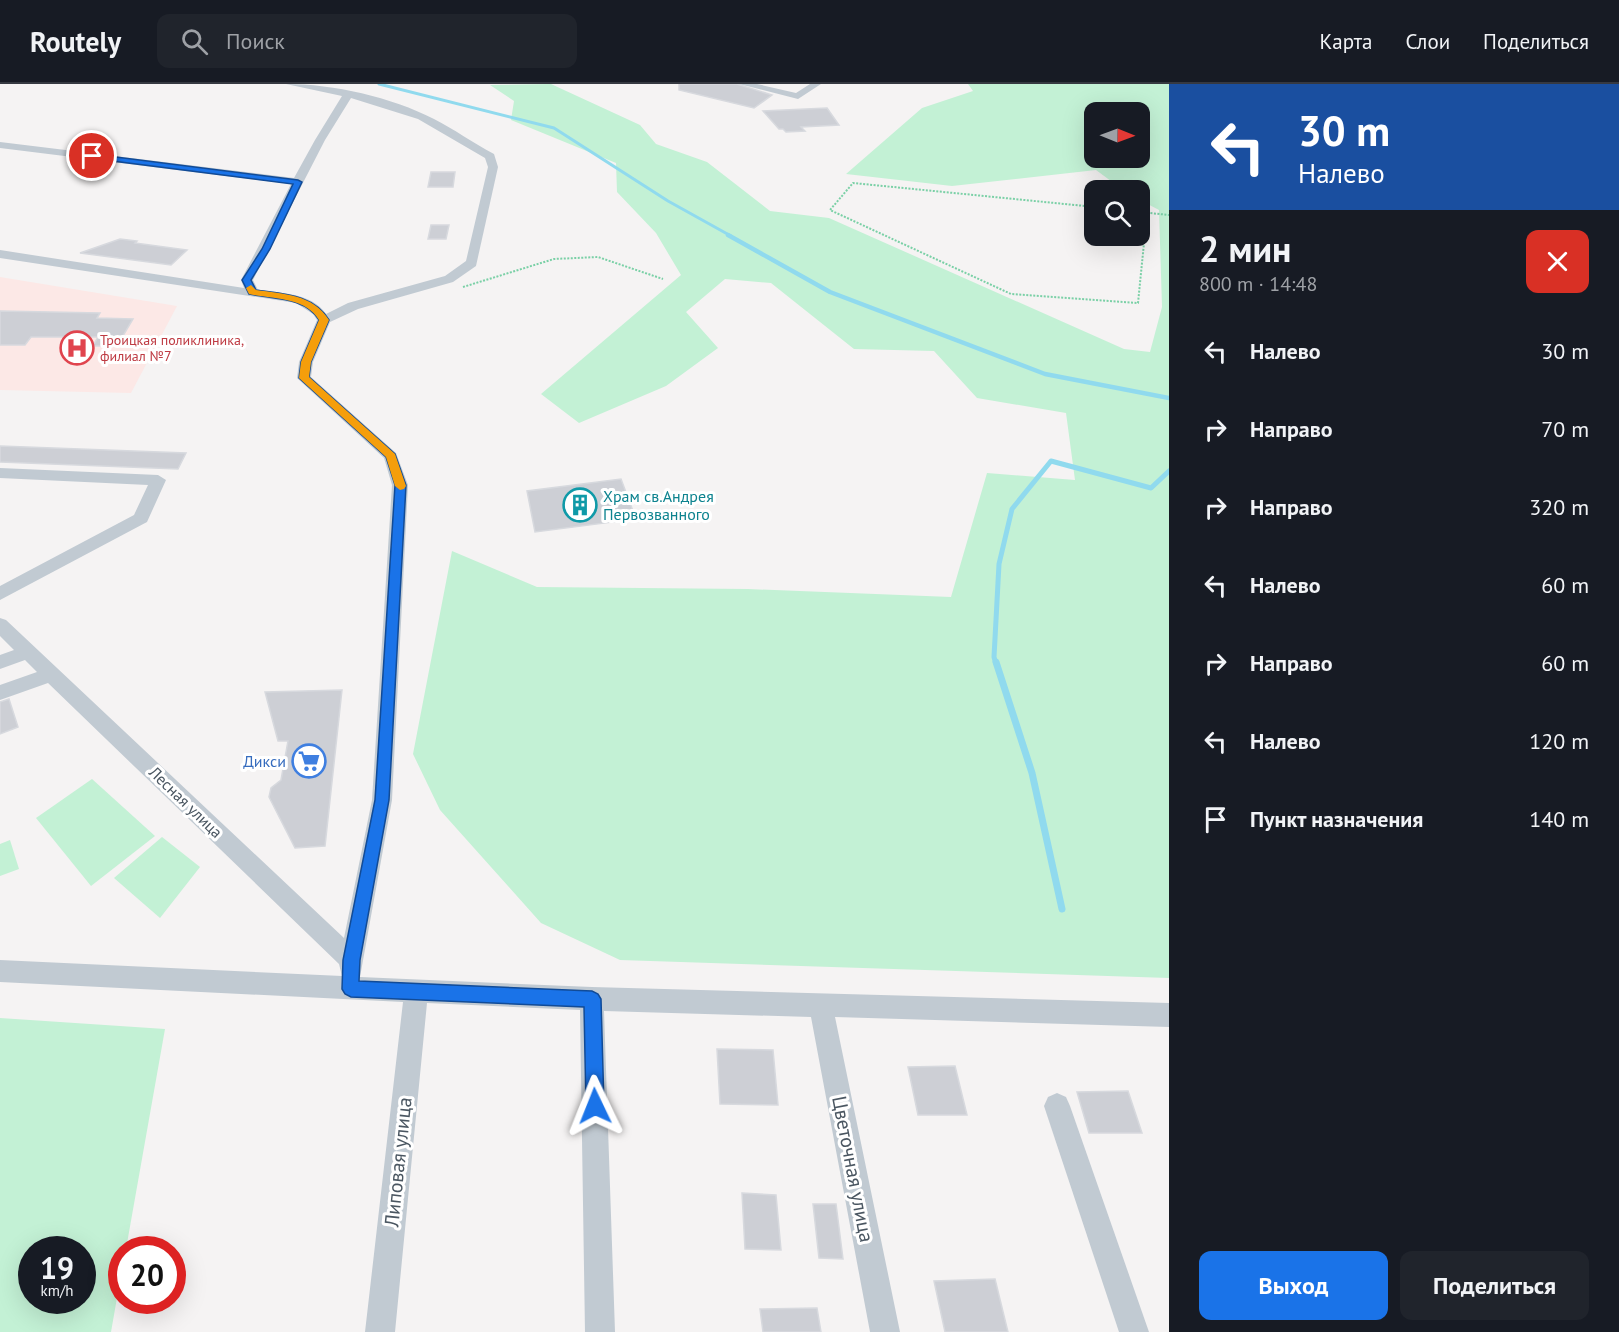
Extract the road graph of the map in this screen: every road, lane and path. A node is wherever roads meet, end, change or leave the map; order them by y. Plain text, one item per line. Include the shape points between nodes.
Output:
1 (291, 84) edge
2 (744, 84) edge
3 (816, 84) edge
4 (348, 95) junction
5 (0, 145) edge
6 (298, 182) junction
7 (1084, 206) edge
8 (1150, 213) edge
9 (1169, 215) edge
10 (1144, 246) edge
11 (0, 254) edge
12 (663, 279) dead end
13 (433, 283) junction
14 (253, 292) junction
15 (324, 320) junction
16 (0, 473) edge
17 (0, 594) edge
18 (0, 625) edge
19 (28, 652) junction
20 (0, 662) edge
21 (52, 674) junction
22 (0, 693) edge
23 (351, 960) junction
24 (0, 971) edge
25 (351, 989) junction
26 (417, 992) junction
27 (592, 999) junction
28 (821, 1006) junction
29 (1169, 1015) edge
30 (1057, 1106) dead end
31 (380, 1332) edge
32 (600, 1332) edge
33 (885, 1332) edge
34 (1134, 1332) edge

1 - 4 street
2 - 3 street via 798,96
4 - 6 street
4 - 13 street via 424,118 490,156 493,167 472,262 449,279
5 - 6 street
6 - 14 street via 247,280
7 - 10 path via 853,183 830,210 1011,294 1138,303
8 - 9 path
11 - 14 street
12 - 13 path via 598,257 554,259 463,287
13 - 15 street via 353,306
14 - 15 street via 300,300 318,310
15 - 23 street via 306,362 304,378 391,456 400,485 382,800
16 - 17 street via 158,480 141,518
18 - 19 street, Лесная улица
19 - 20 street
19 - 21 street, Лесная улица
21 - 22 street
21 - 23 street, Лесная улица
23 - 25 street
24 - 25 street
25 - 26 street
26 - 27 street
26 - 31 street, Липовая улица
27 - 28 street
27 - 32 street
28 - 29 street
28 - 33 street, Цветочная улица
30 - 34 street

